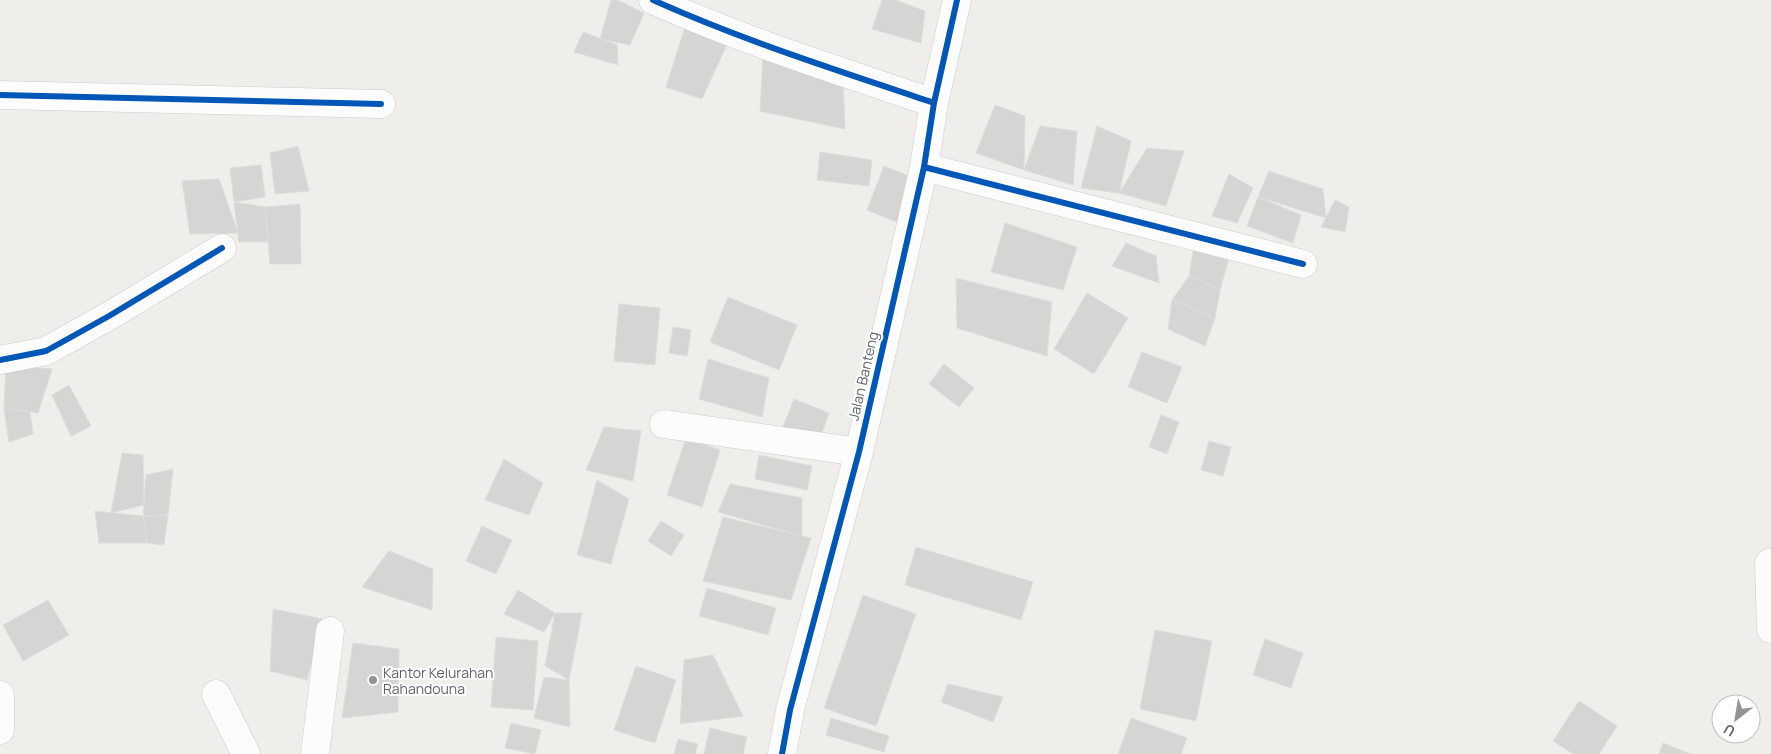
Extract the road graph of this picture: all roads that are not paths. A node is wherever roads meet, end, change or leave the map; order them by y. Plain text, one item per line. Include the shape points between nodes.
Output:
1 (653, 0) edge
2 (957, 0) edge
3 (0, 95) edge
4 (934, 103) junction
5 (381, 104) dead end
6 (924, 167) junction
7 (222, 248) dead end
8 (1303, 264) dead end
9 (0, 360) edge
10 (664, 424) dead end
11 (859, 452) junction
12 (1769, 564) dead end
13 (1771, 630) edge
14 (330, 631) dead end
15 (216, 694) dead end
16 (0, 695) edge
17 (0, 730) edge
18 (246, 754) edge
19 (315, 754) edge
20 (782, 754) edge

1 - 4 street via 774,49
2 - 4 street, Jalan Banteng
3 - 5 street
4 - 6 street, Jalan Banteng
6 - 8 street
6 - 11 street, Jalan Banteng
7 - 9 street via 46,351
10 - 11 street
11 - 20 street, Jalan Banteng via 790,710
12 - 13 street
14 - 19 street
15 - 18 street
16 - 17 street

